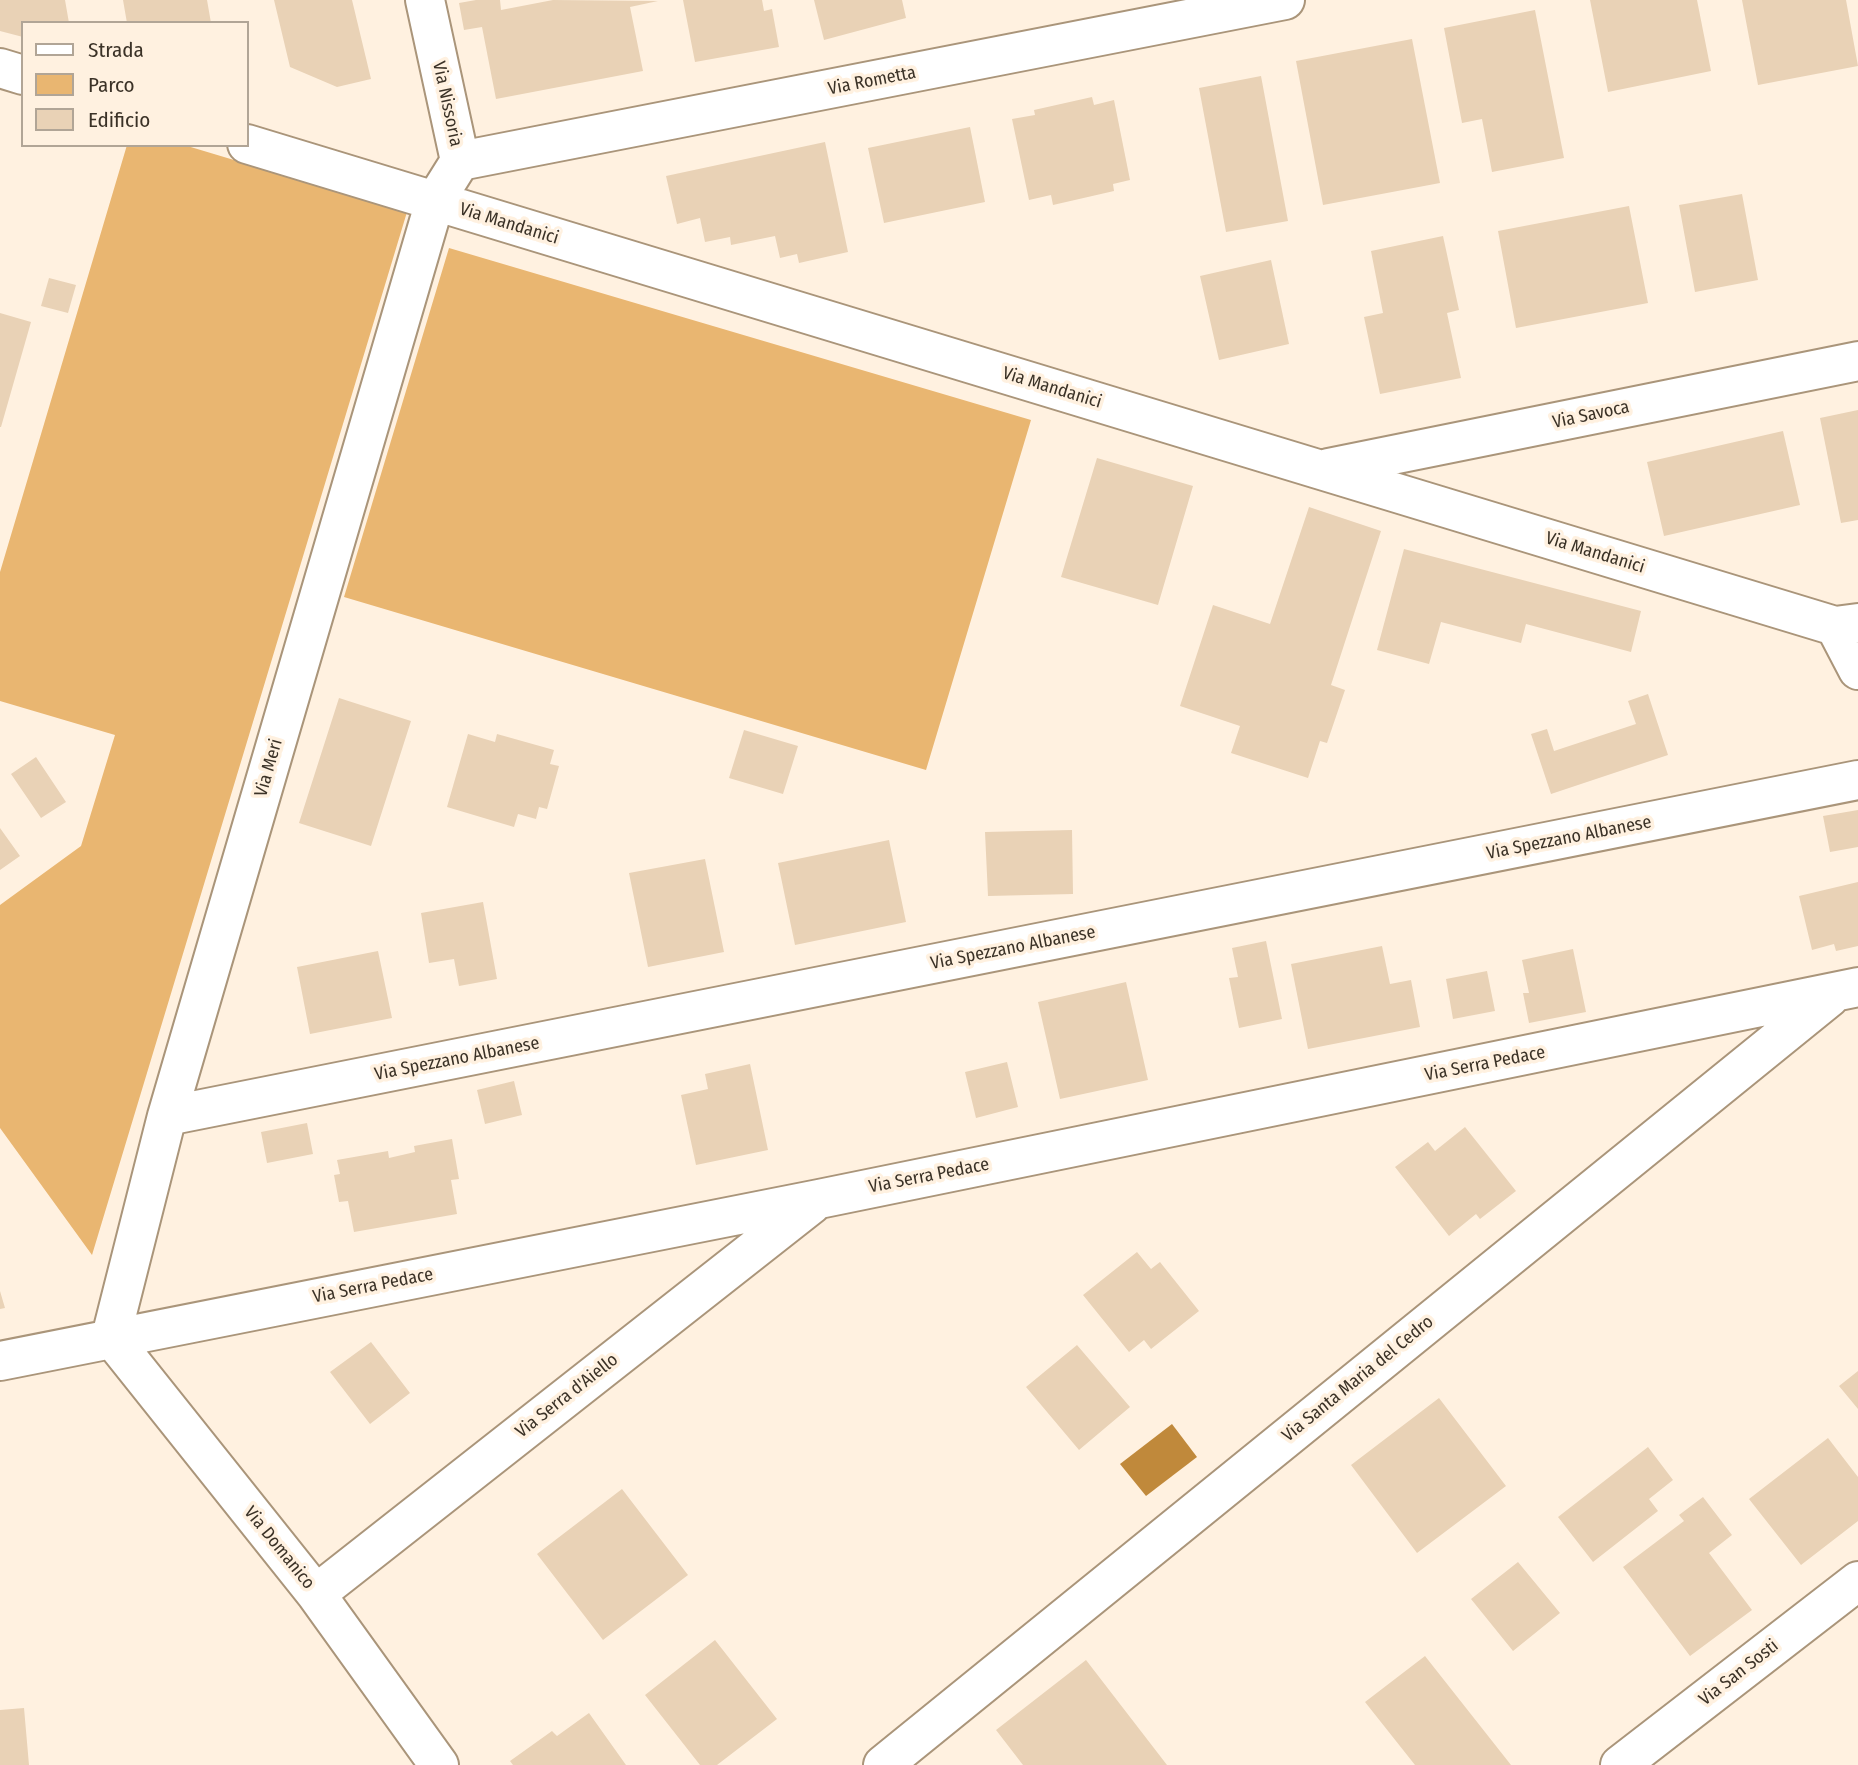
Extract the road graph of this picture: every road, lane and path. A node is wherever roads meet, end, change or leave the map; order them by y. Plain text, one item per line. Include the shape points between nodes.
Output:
1 (425, 0) edge
2 (1285, 0) edge
3 (0, 68) edge
4 (21, 74) edge
5 (248, 144) edge
6 (460, 161) junction
7 (435, 201) junction
8 (1858, 361) edge
9 (1323, 470) junction
10 (1847, 625) edge
11 (1858, 670) edge
12 (1858, 780) edge
13 (1846, 991) edge
14 (167, 1116) junction
15 (818, 1199) junction
16 (111, 1337) junction
17 (0, 1361) edge
18 (1858, 1581) edge
19 (316, 1594) junction
20 (439, 1765) edge
21 (883, 1765) edge
22 (1620, 1765) edge

1 - 6 street, Via Nissoria
2 - 6 street, Via Rometta
3 - 4 street
5 - 7 street, Via Mandanici
6 - 7 street, Via Nissoria
7 - 9 street, Via Mandanici
7 - 14 street, Via Meri
8 - 9 street, Via Savoca
9 - 10 street, Via Mandanici
10 - 11 street
12 - 14 street, Via Spezzano Albanese
13 - 15 street, Via Serra Pedace
13 - 21 street, Via Santa Maria del Cedro
14 - 16 street, Via Meri
15 - 16 street, Via Serra Pedace
15 - 19 street, Via Serra d'Aiello
16 - 17 street, Via Serra Pedace
16 - 19 street, Via Domanico
18 - 22 street, Via San Sosti
19 - 20 street, Via Domanico

